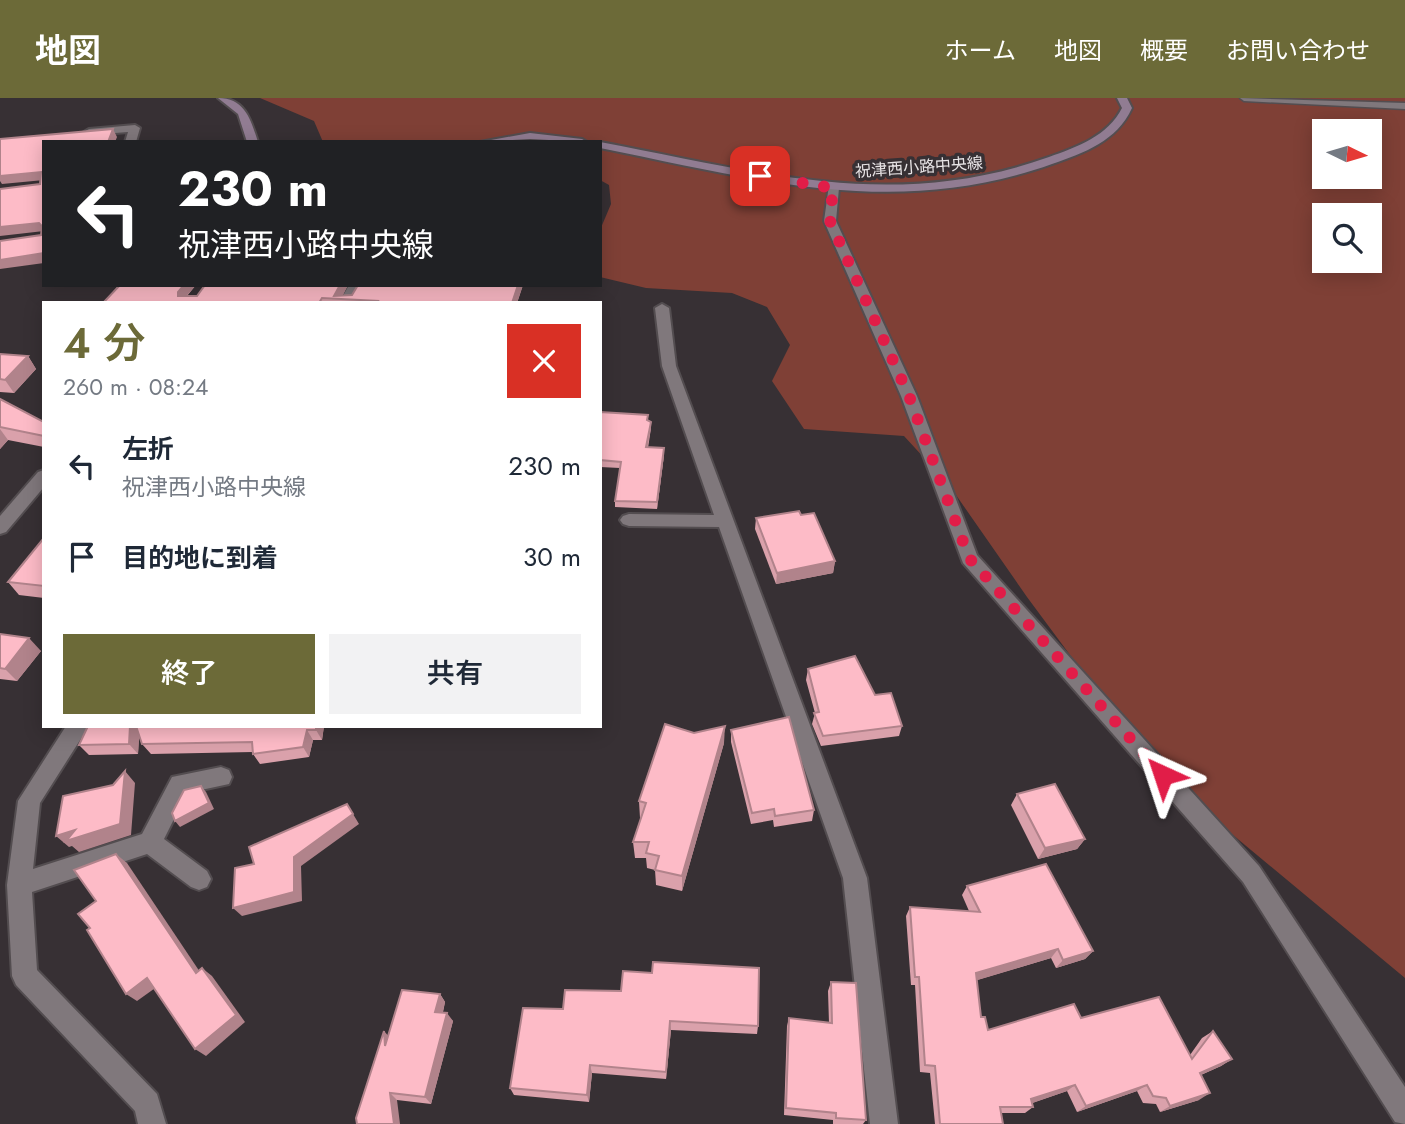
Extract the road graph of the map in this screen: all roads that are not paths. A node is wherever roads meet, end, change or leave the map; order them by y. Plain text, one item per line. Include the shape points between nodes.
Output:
1 (223, 98) edge
2 (1122, 98) edge
3 (1244, 98) edge
4 (1405, 106) edge
5 (80, 133) edge
6 (131, 140) edge
7 (252, 140) edge
8 (500, 140) edge
9 (565, 140) edge
10 (602, 145) edge
11 (833, 188) junction
12 (662, 309) dead end
13 (42, 478) edge
14 (629, 520) dead end
15 (726, 521) junction
16 (0, 528) edge
17 (77, 728) edge
18 (221, 777) dead end
19 (150, 842) junction
20 (199, 879) dead end
21 (19, 885) junction
22 (1405, 1112) edge
23 (152, 1124) edge
24 (884, 1124) edge

1 - 7 main road via 243,113
2 - 11 main road, 祝津西小路中央線 via 1127,108 1118,127 1042,165 968,181
3 - 4 lane
5 - 6 street via 135,128
8 - 9 main road via 530,136
10 - 11 main road, 祝津西小路中央線
11 - 22 street via 830,221 909,396 969,558 1251,874
12 - 15 street via 669,366
13 - 16 street
14 - 15 street
15 - 24 street via 855,878
17 - 21 street via 29,801
18 - 19 street via 180,784
19 - 20 street
19 - 21 street
21 - 23 street via 25,976 148,1104

